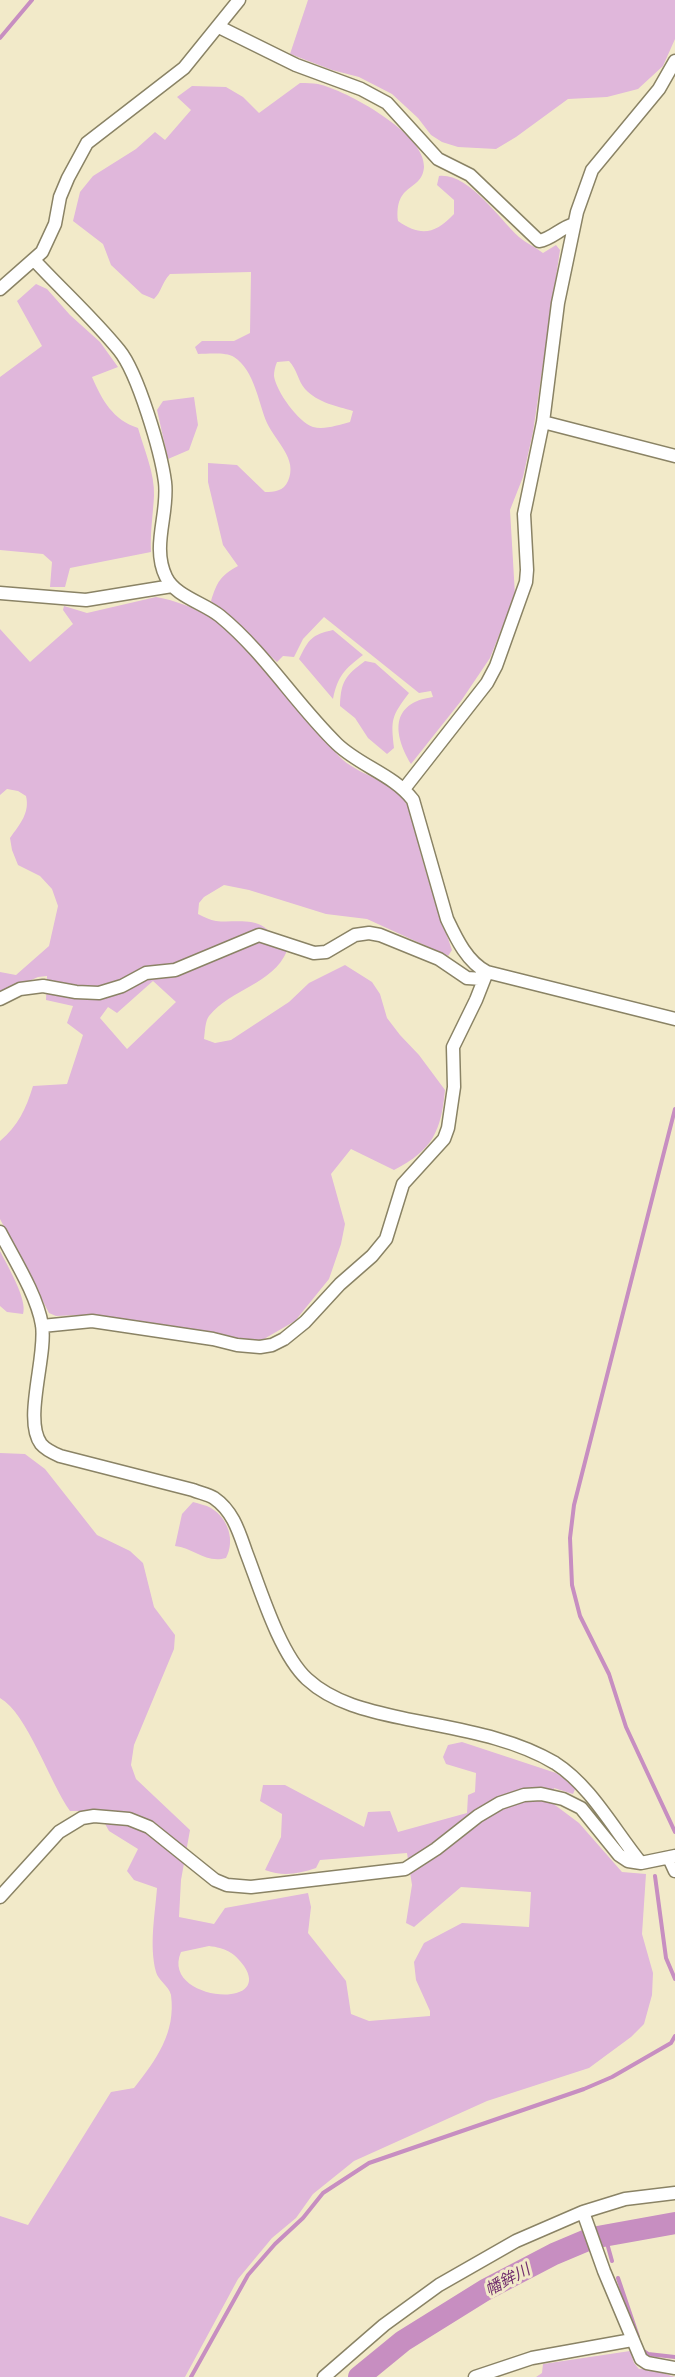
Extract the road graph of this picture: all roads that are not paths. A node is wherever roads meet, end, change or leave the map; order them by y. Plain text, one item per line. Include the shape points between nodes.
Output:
1 (239, 0) edge
2 (219, 27) junction
3 (675, 61) edge
4 (574, 225) junction
5 (34, 261) junction
6 (0, 289) edge
7 (543, 422) junction
8 (675, 456) edge
9 (172, 586) junction
10 (0, 593) edge
11 (404, 789) junction
12 (485, 975) junction
13 (0, 999) edge
14 (675, 1019) edge
15 (0, 1232) edge
16 (42, 1326) junction
17 (672, 1857) edge
18 (641, 1863) junction
19 (675, 1871) edge
20 (0, 1897) edge
21 (675, 2193) edge
22 (584, 2214) junction
23 (632, 2340) junction
24 (675, 2368) edge
25 (324, 2377) edge
26 (475, 2377) edge

1 - 2 street
2 - 4 street via 387,103 438,159 470,175 539,241
2 - 5 street via 184,68 87,143 68,178 50,237
3 - 4 street via 660,89 592,170
4 - 7 street via 558,303
5 - 6 street
5 - 9 street via 120,351 139,386 165,482 159,549
7 - 8 street
7 - 11 street via 524,514 526,582 496,666
9 - 10 street via 86,600
9 - 11 street via 218,614 246,638 337,744
11 - 12 street via 413,800 447,919 467,954
12 - 13 street via 467,978 439,959 369,933 355,935 326,952 314,953 259,935 176,970 146,973 99,993 43,986 20,989
12 - 14 street
12 - 16 street via 453,1047 455,1077 444,1138 403,1184 386,1239 284,1339 260,1347 92,1321
15 - 16 street
16 - 18 street via 34,1417 39,1442 46,1449 213,1498 235,1522 286,1650 313,1684 364,1709 494,1739 554,1763 589,1795
17 - 18 street
17 - 19 street
18 - 20 street via 619,1855 581,1808 563,1798 542,1794 500,1803 405,1869 251,1887 215,1880 150,1827 129,1819 94,1816 82,1818 59,1832
21 - 22 street via 625,2199
22 - 23 street
22 - 25 street via 516,2241 439,2285 384,2325
23 - 24 street via 647,2363
23 - 26 street via 532,2358

